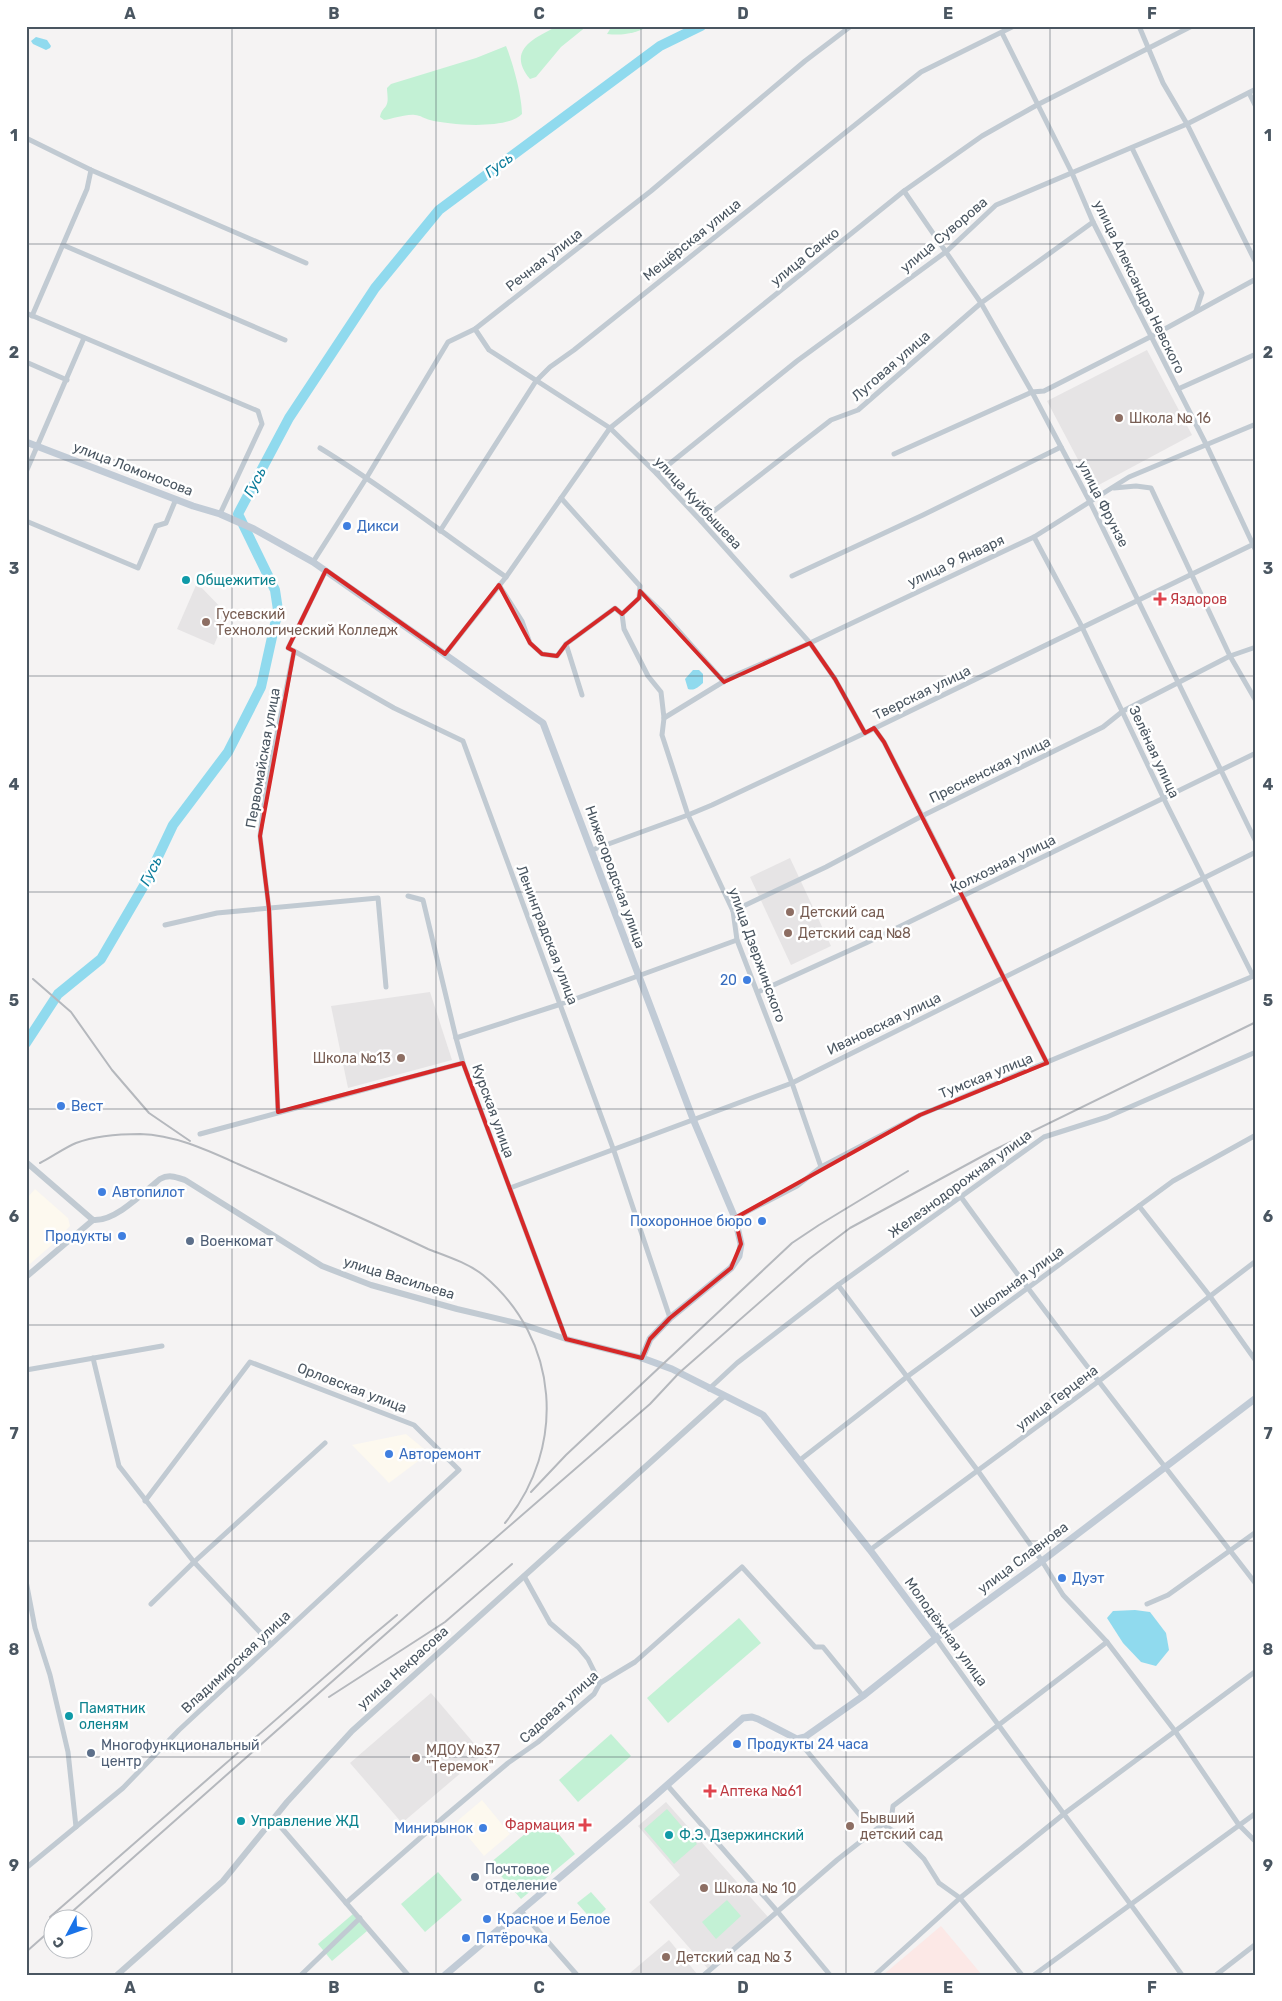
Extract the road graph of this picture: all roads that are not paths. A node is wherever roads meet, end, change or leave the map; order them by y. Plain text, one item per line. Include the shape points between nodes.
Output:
1 (851, 26) edge
2 (1014, 26) edge
3 (1140, 26) edge
4 (1192, 26) edge
5 (1002, 33) junction
6 (1149, 47) junction
7 (1256, 89) edge
8 (1249, 93) junction
9 (1038, 104) junction
10 (1256, 108) edge
11 (1186, 124) junction
12 (26, 138) edge
13 (1132, 148) junction
14 (91, 170) junction
15 (1072, 174) junction
16 (904, 191) junction
17 (1093, 222) junction
18 (63, 245) junction
19 (947, 251) junction
20 (306, 263) dead end
21 (1256, 263) edge
22 (1256, 279) edge
23 (981, 303) junction
24 (1196, 311) junction
25 (29, 314) edge
26 (475, 328) junction
27 (1152, 336) junction
28 (84, 338) junction
29 (285, 340) dead end
30 (1256, 354) edge
31 (26, 362) edge
32 (67, 380) junction
33 (536, 381) junction
34 (1178, 389) junction
35 (1032, 392) junction
36 (1256, 424) edge
37 (610, 428) junction
38 (26, 442) edge
39 (1207, 446) junction
40 (38, 447) junction
41 (1061, 447) junction
42 (320, 448) dead end
43 (894, 454) dead end
44 (26, 472) edge
45 (657, 474) junction
46 (367, 477) junction
47 (1112, 488) junction
48 (561, 498) junction
49 (176, 499) junction
50 (1090, 502) junction
51 (220, 514) junction
52 (231, 519) joint
53 (26, 521) edge
54 (701, 521) junction
55 (440, 531) junction
56 (1034, 537) junction
57 (1254, 544) edge
58 (1256, 551) edge
59 (313, 562) junction
60 (326, 570) junction
61 (1193, 574) junction
62 (792, 576) dead end
63 (506, 577) junction
64 (499, 585) junction
65 (640, 591) junction
66 (1138, 600) junction
67 (622, 614) junction
68 (1082, 627) junction
69 (566, 644) junction
70 (810, 644) junction
71 (1256, 647) edge
72 (294, 651) junction
73 (445, 654) junction
74 (1230, 656) junction
75 (724, 682) junction
76 (1178, 683) junction
77 (582, 695) dead end
78 (1256, 701) edge
79 (1123, 711) junction
80 (664, 718) junction
81 (874, 728) junction
82 (865, 733) junction
83 (1256, 753) edge
84 (1221, 769) junction
85 (1163, 797) junction
86 (688, 816) junction
87 (922, 816) junction
88 (1256, 842) edge
89 (592, 850) junction
90 (1256, 852) edge
91 (1204, 877) junction
92 (408, 896) dead end
93 (962, 897) junction
94 (269, 909) junction
95 (733, 911) junction
96 (165, 925) dead end
97 (737, 940) junction
98 (639, 976) junction
99 (1255, 976) edge
100 (1005, 977) junction
101 (386, 987) dead end
102 (758, 992) junction
103 (561, 1004) junction
104 (456, 1038) junction
105 (1256, 1052) edge
106 (463, 1063) junction
107 (1047, 1063) junction
108 (792, 1082) junction
109 (278, 1112) junction
110 (693, 1119) junction
111 (200, 1134) dead end
112 (1256, 1135) edge
113 (614, 1151) junction
114 (26, 1162) edge
115 (821, 1167) junction
116 (510, 1188) junction
117 (961, 1197) junction
118 (1139, 1206) junction
119 (735, 1218) junction
120 (93, 1220) junction
121 (1256, 1260) edge
122 (26, 1277) edge
123 (838, 1285) junction
124 (1027, 1288) junction
125 (1209, 1295) junction
126 (670, 1318) junction
127 (566, 1339) junction
128 (162, 1346) dead end
129 (93, 1358) junction
130 (642, 1358) junction
131 (1256, 1361) edge
132 (26, 1370) edge
133 (908, 1376) junction
134 (1098, 1381) junction
135 (709, 1389) junction
136 (724, 1396) junction
137 (1256, 1398) edge
138 (325, 1444) dead end
139 (800, 1460) junction
140 (1164, 1467) junction
141 (459, 1470) joint
142 (978, 1471) junction
143 (146, 1501) junction
144 (1256, 1532) edge
145 (870, 1550) junction
146 (1231, 1551) junction
147 (1042, 1561) junction
148 (194, 1562) junction
149 (524, 1576) junction
150 (26, 1581) edge
151 (1256, 1584) edge
152 (151, 1604) dead end
153 (1147, 1604) dead end
154 (936, 1638) junction
155 (1107, 1642) junction
156 (271, 1644) junction
157 (1256, 1671) edge
158 (600, 1684) junction
159 (863, 1696) junction
160 (998, 1726) junction
161 (1175, 1731) junction
162 (797, 1739) junction
163 (667, 1785) junction
164 (1065, 1813) junction
165 (1256, 1813) edge
166 (274, 1819) junction
167 (883, 1824) junction
168 (1240, 1825) junction
169 (76, 1827) junction
170 (1256, 1842) edge
171 (26, 1868) edge
172 (960, 1898) junction
173 (346, 1903) junction
174 (1132, 1905) junction
175 (520, 1910) junction
176 (777, 1911) junction
177 (360, 1918) junction
178 (1256, 1944) edge
179 (117, 1975) edge
180 (301, 1975) edge
181 (408, 1975) edge
182 (445, 1975) edge
183 (577, 1975) edge
184 (704, 1975) edge
185 (830, 1975) edge
186 (875, 1975) edge
187 (1022, 1975) edge
188 (1034, 1975) edge
189 (1182, 1975) edge
190 (1216, 1975) edge

1 - 26 street, Речная улица via 651,191
2 - 5 street, Мещёрская улица
3 - 6 street
4 - 6 street, улица Сакко
5 - 9 street, улица Александра Невского
5 - 33 street, Мещёрская улица via 921,72
6 - 9 street, улица Сакко
6 - 11 street via 1163,83
7 - 8 street, улица Суворова
8 - 10 street
8 - 11 street, улица Суворова
9 - 15 street, улица Александра Невского
9 - 16 street, улица Сакко via 982,136
11 - 13 street, улица Суворова
11 - 21 street
12 - 14 street
13 - 15 street, улица Суворова
13 - 24 street via 1202,293
14 - 18 street via 87,190
14 - 20 street
15 - 17 street, улица Александра Невского
15 - 19 street, улица Суворова via 996,205
16 - 19 street, улица Фрунзе
16 - 37 street, улица Сакко
17 - 23 street, Луговая улица
17 - 27 street, улица Александра Невского
18 - 25 street
18 - 29 street
19 - 23 street, улица Фрунзе
19 - 45 street, улица Суворова via 797,361
22 - 24 street
23 - 35 street, улица Фрунзе
23 - 54 street, Луговая улица via 858,410 831,420
24 - 27 street
25 - 28 street
26 - 33 street, улица Куйбышева via 489,350
26 - 46 street, Речная улица via 448,342
27 - 34 street, улица Александра Невского
27 - 35 street via 1044,391
28 - 32 street
28 - 51 street via 258,411 262,424
30 - 34 street
31 - 32 street
32 - 40 street
33 - 37 street, улица Куйбышева
33 - 55 street, Мещёрская улица
34 - 39 street, улица Александра Невского
35 - 41 street, улица Фрунзе
35 - 43 street
36 - 39 street, улица 9 Января
37 - 45 street, улица Куйбышева
37 - 48 street, улица Сакко
38 - 40 main road, улица Ломоносова
39 - 47 street, улица 9 Января via 1129,477
39 - 57 street, улица Александра Невского
40 - 44 street
40 - 49 main road, улица Ломоносова
41 - 50 street, улица Фрунзе
41 - 62 street
42 - 46 street
45 - 54 street, улица Куйбышева
46 - 55 street
46 - 59 street, Речная улица
47 - 50 street, улица 9 Января
47 - 61 street via 1152,488
48 - 63 street, улица Сакко
48 - 65 street via 640,586
49 - 51 main road, улица Ломоносова
49 - 53 street via 166,523 156,526 138,568
50 - 56 street, улица 9 Января
50 - 66 street, улица Фрунзе
51 - 52 main road, улица Ломоносова
52 - 59 main road, Нижегородская улица
54 - 70 street, улица Куйбышева
55 - 63 street
56 - 68 street, Зелёная улица
56 - 70 street, улица 9 Января
57 - 58 street, улица Александра Невского
57 - 61 street, Тверская улица
59 - 60 main road, Нижегородская улица
60 - 72 street, Первомайская улица via 288,648
60 - 73 main road, Нижегородская улица
61 - 66 street, Тверская улица
61 - 74 street
63 - 64 street, улица Сакко
64 - 69 street via 522,621 530,643 542,654 557,656
64 - 73 street, улица Сакко
65 - 67 street via 639,598
65 - 75 street
66 - 68 street, Тверская улица
66 - 76 street, улица Фрунзе
67 - 69 street via 615,608
67 - 80 street, улица Дзержинского via 624,629 648,676 661,692
68 - 79 street, Зелёная улица
68 - 81 street, Тверская улица
69 - 77 street
70 - 75 street, улица 9 Января
70 - 82 street, улица Куйбышева via 835,679
71 - 74 street, Пресненская улица
72 - 94 street, Первомайская улица via 265,792 260,836
72 - 103 street, Ленинградская улица via 394,708 463,741
73 - 89 main road, Нижегородская улица via 544,723
74 - 76 street, Пресненская улица
74 - 78 street
75 - 80 street, улица 9 Января
76 - 79 street, Пресненская улица
76 - 84 street, улица Фрунзе
79 - 85 street, Зелёная улица
79 - 87 street, Пресненская улица via 1103,727
80 - 86 street, улица Дзержинского via 662,735
81 - 82 street, Тверская улица
81 - 87 street
82 - 86 street, Тверская улица
83 - 84 street, Колхозная улица
84 - 85 street, Колхозная улица
84 - 88 street, улица Фрунзе
85 - 91 street, Зелёная улица
85 - 93 street, Колхозная улица
86 - 89 street, Тверская улица
86 - 95 street, улица Дзержинского
87 - 93 street
87 - 95 street, Пресненская улица
89 - 98 main road, Нижегородская улица
90 - 91 street, Ивановская улица
91 - 99 street, Зелёная улица
91 - 100 street, Ивановская улица
92 - 104 street, Курская улица via 423,900
93 - 100 street
93 - 102 street, Колхозная улица
94 - 96 street via 217,913
94 - 101 street via 378,898
94 - 109 street, Первомайская улица
95 - 97 street, улица Дзержинского
97 - 98 street
97 - 102 street, улица Дзержинского
98 - 103 street
98 - 110 main road, Нижегородская улица
99 - 107 street, Тумская улица
100 - 107 street
100 - 108 street, Ивановская улица
102 - 108 street, улица Дзержинского
103 - 104 street
103 - 113 street, Ленинградская улица
104 - 106 street, Курская улица
105 - 117 street, Железнодорожная улица via 1107,1117 1044,1137
106 - 109 street
106 - 116 street, Курская улица
107 - 115 street, Тумская улица via 920,1115
108 - 110 street, Ивановская улица
108 - 115 street, улица Дзержинского
109 - 111 street
110 - 113 street, Ивановская улица
110 - 119 main road, Нижегородская улица
112 - 118 street, Школьная улица via 1173,1181
113 - 116 street, Ивановская улица
113 - 126 street, Ленинградская улица
114 - 120 street
115 - 119 street, Тумская улица via 797,1186
116 - 127 street, Курская улица
117 - 123 street, Железнодорожная улица
117 - 124 street
118 - 124 street, Школьная улица
118 - 125 street
119 - 126 main road, Нижегородская улица via 741,1244 739,1256 731,1268
120 - 122 street
120 - 127 street, улица Васильева via 114,1215 160,1179 174,1176 342,1275
121 - 125 street, улица Герцена
123 - 133 street
123 - 135 street, Железнодорожная улица via 737,1362
124 - 133 street, Школьная улица
124 - 134 street
125 - 131 street
125 - 134 street, улица Герцена
126 - 130 main road, Нижегородская улица via 650,1339
127 - 130 street, улица Васильева
128 - 129 street
129 - 132 street
129 - 143 street via 119,1466
130 - 135 main road, Молодёжная улица via 672,1369
133 - 139 street, Школьная улица
133 - 142 street
134 - 140 street
134 - 142 street, улица Герцена
135 - 136 main road, Молодёжная улица
136 - 139 main road, Молодёжная улица via 763,1415
136 - 149 street, улица Некрасова
137 - 140 main road, улица Славнова
138 - 148 street
139 - 145 main road, Молодёжная улица
140 - 146 street
140 - 147 main road, улица Славнова
141 - 143 street, Орловская улица via 414,1425 250,1362
141 - 156 street, Владимирская улица
142 - 145 street, улица Герцена
142 - 147 street
143 - 148 street
144 - 146 street
145 - 154 main road, Молодёжная улица
146 - 151 street
146 - 153 street via 1168,1595
147 - 154 main road, улица Славнова
147 - 155 street via 1064,1595
148 - 152 street
148 - 156 street
149 - 158 street via 550,1623 588,1659
149 - 166 street, улица Некрасова via 352,1731
150 - 169 street via 68,1752
154 - 159 main road, улица Славнова
154 - 160 street, Молодёжная улица
155 - 160 street
155 - 161 street
156 - 169 street, Владимирская улица via 179,1730 123,1788
157 - 161 street
158 - 159 street, Садовая улица via 635,1662 742,1567 815,1648 823,1647
158 - 173 street, Садовая улица via 594,1694 458,1805
159 - 162 main road, улица Славнова via 806,1737
160 - 164 street, Молодёжная улица
160 - 167 street via 893,1806 892,1813
161 - 164 street
161 - 168 street
162 - 163 main road via 758,1719 743,1718
162 - 167 street via 863,1819
163 - 175 main road
163 - 176 street
164 - 172 street
164 - 174 street, Молодёжная улица
165 - 168 street
166 - 173 street
166 - 179 street, улица Некрасова via 223,1881
167 - 172 street via 902,1837 924,1859 939,1883
167 - 176 street
168 - 170 street
168 - 174 street
169 - 171 street, Владимирская улица
172 - 186 street
172 - 187 street
173 - 177 street
174 - 188 street
174 - 189 street, Молодёжная улица
175 - 182 main road
175 - 183 street
176 - 184 street
176 - 185 street
177 - 180 street
177 - 181 street
178 - 190 street

